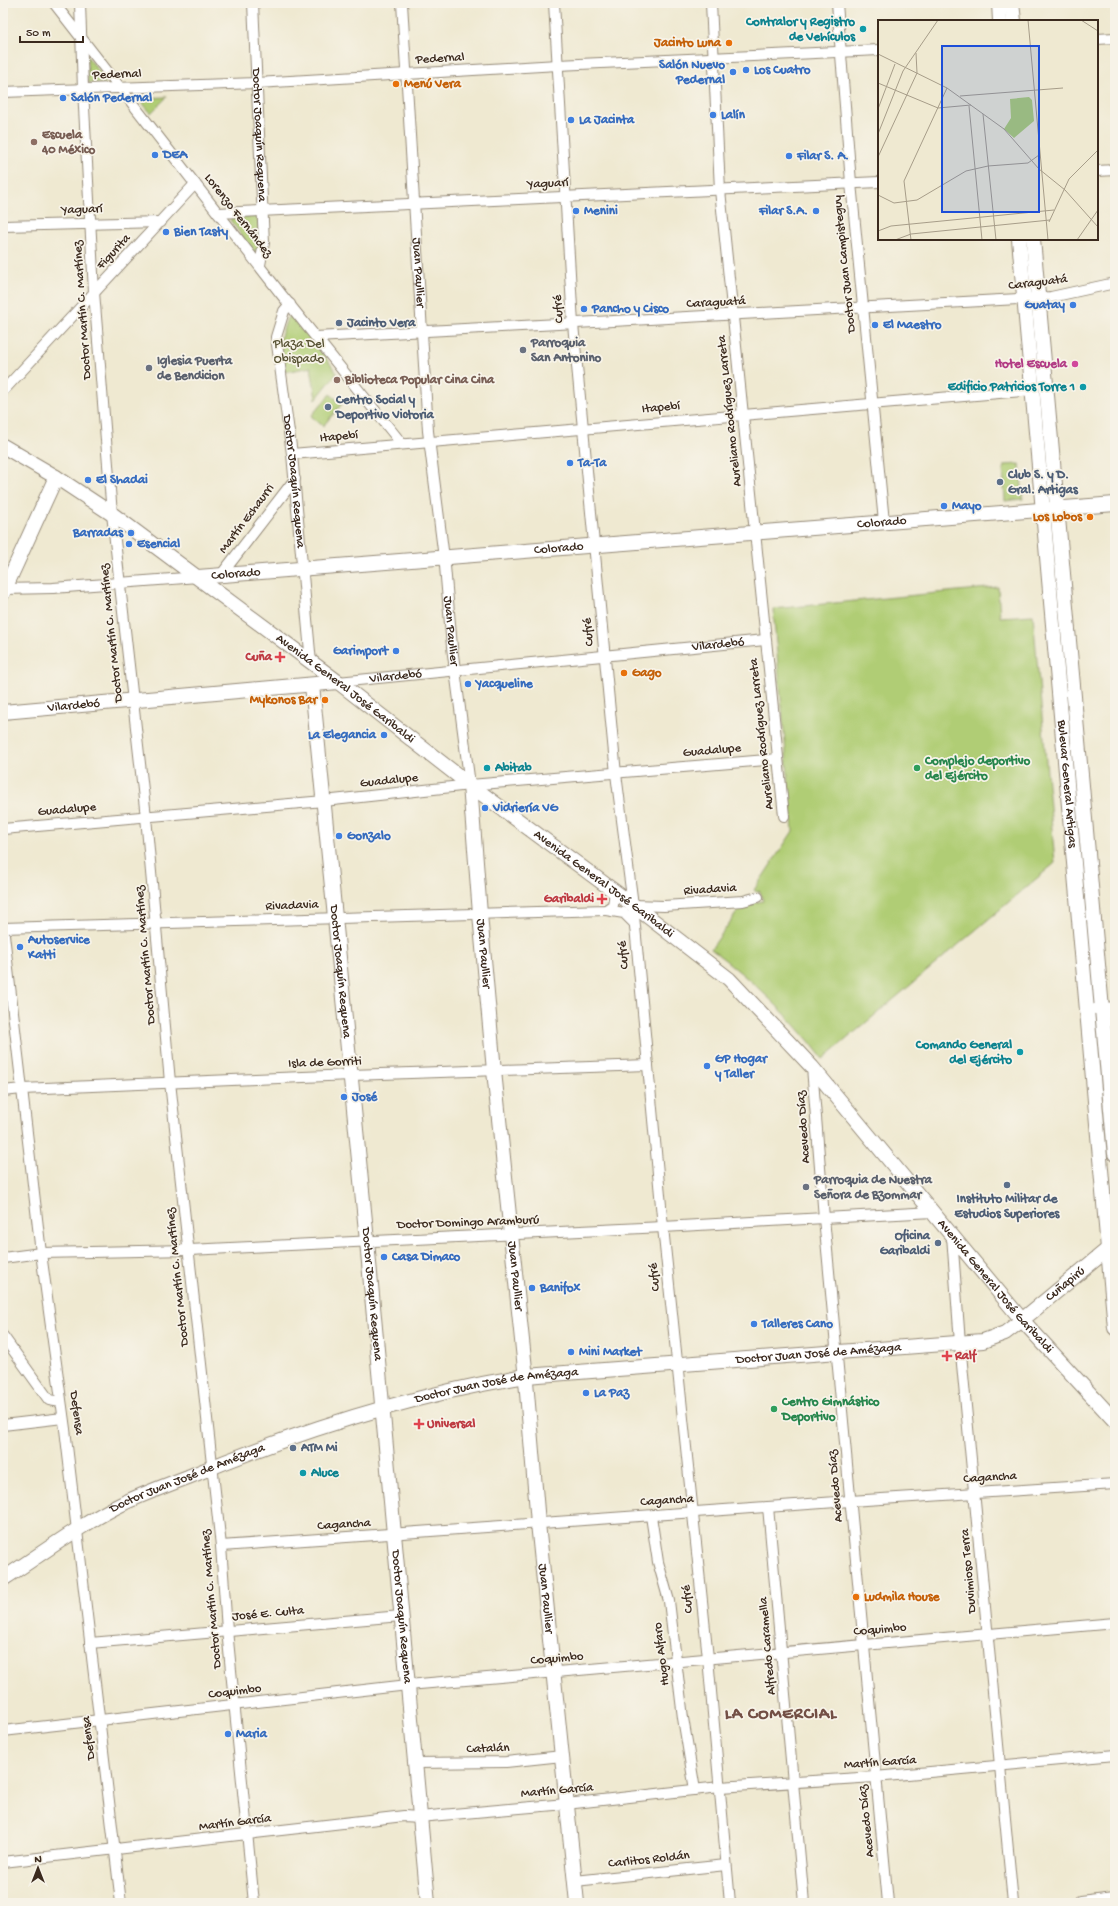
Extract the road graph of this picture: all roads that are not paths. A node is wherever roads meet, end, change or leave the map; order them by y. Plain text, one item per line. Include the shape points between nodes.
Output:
1 (54, 3) edge
2 (80, 3) edge
3 (253, 3) edge
4 (402, 3) edge
5 (554, 3) edge
6 (710, 3) edge
7 (837, 3) edge
8 (999, 3) edge
9 (1012, 3) edge
10 (1000, 20) edge
11 (1014, 20) edge
12 (81, 38) junction
13 (1115, 38) edge
14 (1098, 39) edge
15 (878, 50) edge
16 (840, 52) junction
17 (714, 58) junction
18 (558, 65) junction
19 (406, 74) junction
20 (257, 83) junction
21 (119, 88) junction
22 (83, 89) junction
23 (3, 92) edge
24 (1115, 170) edge
25 (1098, 171) edge
26 (878, 182) edge
27 (851, 183) junction
28 (195, 184) junction
29 (720, 190) junction
30 (565, 196) junction
31 (414, 203) junction
32 (262, 211) junction
33 (218, 213) junction
34 (161, 222) junction
35 (91, 223) junction
36 (3, 226) edge
37 (1019, 240) edge
38 (1033, 240) edge
39 (260, 265) junction
40 (1115, 283) edge
41 (94, 292) junction
42 (1031, 299) junction
43 (290, 304) junction
44 (862, 309) junction
45 (734, 315) junction
46 (573, 324) junction
47 (421, 331) junction
48 (316, 337) junction
49 (3, 390) edge
50 (1033, 390) junction
51 (872, 404) junction
52 (743, 414) junction
53 (583, 428) junction
54 (429, 442) junction
55 (402, 444) junction
56 (3, 446) edge
57 (292, 454) junction
58 (56, 477) junction
59 (294, 479) junction
60 (1115, 504) edge
61 (1050, 509) junction
62 (112, 514) junction
63 (884, 522) junction
64 (756, 532) junction
65 (594, 545) junction
66 (444, 558) junction
67 (302, 569) junction
68 (221, 575) junction
69 (198, 577) junction
70 (120, 583) junction
71 (3, 591) edge
72 (765, 640) junction
73 (605, 656) junction
74 (311, 663) junction
75 (455, 671) junction
76 (338, 682) junction
77 (312, 685) junction
78 (132, 701) junction
79 (3, 712) edge
80 (778, 759) junction
81 (616, 774) junction
82 (470, 785) junction
83 (324, 801) junction
84 (784, 816) dead end
85 (146, 817) junction
86 (3, 829) edge
87 (615, 892) junction
88 (758, 897) dead end
89 (633, 905) junction
90 (664, 906) junction
91 (606, 910) junction
92 (480, 914) junction
93 (335, 918) junction
94 (156, 923) junction
95 (634, 923) junction
96 (659, 925) junction
97 (3, 928) edge
98 (1115, 1007) edge
99 (1094, 1009) junction
100 (648, 1065) junction
101 (812, 1067) junction
102 (494, 1071) junction
103 (351, 1074) junction
104 (170, 1082) junction
105 (22, 1089) junction
106 (3, 1091) edge
107 (1115, 1154) edge
108 (934, 1212) junction
109 (824, 1218) junction
110 (663, 1227) junction
111 (512, 1234) junction
112 (952, 1236) junction
113 (367, 1240) junction
114 (1113, 1249) edge
115 (189, 1250) junction
116 (41, 1253) junction
117 (3, 1258) edge
118 (1022, 1320) junction
119 (1115, 1328) edge
120 (3, 1336) edge
121 (960, 1343) junction
122 (837, 1353) junction
123 (678, 1365) junction
124 (526, 1376) junction
125 (61, 1402) junction
126 (382, 1408) junction
127 (63, 1418) junction
128 (1115, 1421) edge
129 (3, 1425) edge
130 (213, 1466) junction
131 (1115, 1484) edge
132 (975, 1492) junction
133 (850, 1501) junction
134 (768, 1507) junction
135 (693, 1512) junction
136 (651, 1516) junction
137 (538, 1523) junction
138 (77, 1531) junction
139 (393, 1534) junction
140 (221, 1546) junction
141 (3, 1578) edge
142 (401, 1616) junction
143 (1115, 1623) edge
144 (227, 1630) junction
145 (988, 1634) junction
146 (90, 1643) junction
147 (863, 1645) junction
148 (781, 1652) junction
149 (708, 1658) junction
150 (675, 1661) junction
151 (553, 1672) junction
152 (408, 1685) junction
153 (235, 1705) junction
154 (100, 1720) junction
155 (3, 1731) edge
156 (1115, 1755) edge
157 (562, 1756) junction
158 (415, 1763) junction
159 (1000, 1766) junction
160 (875, 1777) junction
161 (793, 1782) junction
162 (720, 1787) junction
163 (695, 1790) junction
164 (566, 1804) junction
165 (419, 1817) junction
166 (247, 1835) junction
167 (115, 1848) junction
168 (3, 1862) edge
169 (726, 1865) junction
170 (575, 1881) junction
171 (1115, 1899) edge
172 (121, 1903) edge
173 (254, 1903) edge
174 (428, 1903) edge
175 (577, 1903) edge
176 (730, 1903) edge
177 (804, 1903) edge
178 (888, 1903) edge
179 (1014, 1903) edge
180 (1080, 1903) edge

1 - 12 street, Lorenzo Fernández
2 - 12 street, Doctor Martín C. Martínez
3 - 20 street, Doctor Joaquín Requena
4 - 19 street, Juan Paullier
5 - 18 street, Cufré
6 - 17 street, Aureliano Rodríguez Larreta
7 - 16 street, Doctor Juan Campisteguy
8 - 10 street
9 - 11 street
12 - 21 street, Lorenzo Fernández
12 - 22 street, Doctor Martín C. Martínez
13 - 14 street
15 - 16 street, Pedernal
16 - 17 street, Pedernal
16 - 27 street, Doctor Juan Campisteguy
17 - 18 street, Pedernal
17 - 29 street, Aureliano Rodríguez Larreta
18 - 19 street, Pedernal
18 - 30 street, Cufré
19 - 20 street, Pedernal
19 - 31 street, Juan Paullier
20 - 21 street, Pedernal
20 - 32 street, Doctor Joaquín Requena
21 - 22 street, Pedernal
21 - 28 street, Lorenzo Fernández
22 - 23 street, Pedernal
22 - 35 street, Doctor Martín C. Martínez
24 - 25 street
26 - 27 street, Yaguarí
27 - 29 street, Yaguarí
27 - 44 street, Doctor Juan Campisteguy
28 - 33 street, Lorenzo Fernández
28 - 34 street, Figurita
29 - 30 street, Yaguarí
29 - 45 street, Aureliano Rodríguez Larreta
30 - 31 street, Yaguarí
30 - 46 street, Cufré
31 - 32 street, Yaguarí
31 - 47 street, Juan Paullier
32 - 33 street, Yaguarí
32 - 39 street, Doctor Joaquín Requena via 264,250
33 - 39 street, Lorenzo Fernández
34 - 35 street, Yaguarí
34 - 41 street, Figurita
35 - 36 street, Yaguarí
35 - 41 street, Doctor Martín C. Martínez
37 - 42 street, Bulevar General Artigas
38 - 42 street, Bulevar General Artigas
39 - 43 street, Lorenzo Fernández
40 - 42 street, Caraguatá via 1051,298
41 - 49 street, Figurita
41 - 62 street, Doctor Martín C. Martínez
42 - 44 street, Caraguatá
42 - 50 street, Bulevar General Artigas
42 - 61 street, Bulevar General Artigas
43 - 48 street, Lorenzo Fernández
43 - 57 street, Doctor Joaquín Requena via 284,311 276,337
44 - 45 street, Caraguatá
44 - 51 street, Doctor Juan Campisteguy
45 - 46 street, Caraguatá
45 - 52 street, Aureliano Rodríguez Larreta
46 - 47 street, Caraguatá
46 - 53 street, Cufré
47 - 48 street, Caraguatá
47 - 54 street, Juan Paullier
48 - 55 street, Lorenzo Fernández
50 - 51 street, Itapebí
50 - 61 street, Bulevar General Artigas
51 - 52 street, Itapebí
51 - 63 street, Doctor Juan Campisteguy
52 - 53 street, Itapebí
52 - 64 street, Aureliano Rodríguez Larreta
53 - 54 street, Itapebí
53 - 65 street, Cufré
54 - 55 street, Itapebí
54 - 66 street, Juan Paullier
55 - 57 street, Itapebí
56 - 58 street, Avenida General José Garibaldi
57 - 59 street, Doctor Joaquín Requena
58 - 62 street, Avenida General José Garibaldi
58 - 71 street
59 - 67 street, Doctor Joaquín Requena
59 - 68 street, Martín Echaurri
60 - 61 street, Colorado
61 - 63 street, Colorado
61 - 99 street, Bulevar General Artigas
62 - 69 street, Avenida General José Garibaldi
62 - 70 street, Doctor Martín C. Martínez
63 - 64 street, Colorado
64 - 65 street, Colorado
64 - 72 street, Aureliano Rodríguez Larreta
65 - 66 street, Colorado
65 - 73 street, Cufré
66 - 67 street, Colorado
66 - 75 street, Juan Paullier
67 - 68 street, Colorado
67 - 74 street, Doctor Joaquín Requena
68 - 69 street, Colorado
69 - 70 street, Colorado
69 - 74 street, Avenida General José Garibaldi
70 - 71 street, Colorado
70 - 78 street, Doctor Martín C. Martínez
72 - 73 street, Vilardebó
72 - 80 street, Aureliano Rodríguez Larreta
73 - 75 street, Vilardebó
73 - 81 street, Cufré
74 - 76 street, Avenida General José Garibaldi
75 - 76 street, Vilardebó
75 - 82 street, Juan Paullier
76 - 77 street, Vilardebó
76 - 82 street, Avenida General José Garibaldi
77 - 78 street, Vilardebó
77 - 83 street, Doctor Joaquín Requena
78 - 79 street, Vilardebó
78 - 85 street, Doctor Martín C. Martínez
80 - 81 street, Guadalupe
80 - 84 street, Aureliano Rodríguez Larreta
81 - 82 street, Guadalupe
81 - 89 street, Cufré
82 - 83 street, Guadalupe
82 - 87 street, Avenida General José Garibaldi
82 - 92 street, Juan Paullier
83 - 85 street, Guadalupe
83 - 93 street, Doctor Joaquín Requena
85 - 86 street, Guadalupe
85 - 94 street, Doctor Martín C. Martínez
87 - 89 street, Avenida General José Garibaldi
87 - 91 street via 613,905
88 - 90 street, Rivadavia
89 - 90 street, Rivadavia
89 - 95 street, Cufré
89 - 96 street, Avenida General José Garibaldi
90 - 96 street
91 - 92 street, Rivadavia
91 - 95 street, Rivadavia via 624,913
92 - 93 street, Rivadavia
92 - 102 street, Juan Paullier
93 - 94 street, Rivadavia
93 - 103 street, Doctor Joaquín Requena
94 - 97 street, Rivadavia
94 - 104 street, Doctor Martín C. Martínez
95 - 100 street, Cufré
96 - 101 street, Avenida General José Garibaldi via 729,979
97 - 105 street, Defensa
98 - 99 street
99 - 107 street, Bulevar General Artigas
99 - 114 street, Bulevar General Artigas
100 - 102 street, Isla de Gorriti
100 - 110 street, Cufré
101 - 108 street, Avenida General José Garibaldi
101 - 109 street, Acevedo Díaz
102 - 103 street, Isla de Gorriti
102 - 111 street, Juan Paullier
103 - 104 street, Isla de Gorriti
103 - 113 street, Doctor Joaquín Requena
104 - 105 street, Isla de Gorriti
104 - 115 street, Doctor Martín C. Martínez
105 - 106 street, Isla de Gorriti
105 - 116 street, Defensa
108 - 109 street, Doctor Domingo Aramburú
108 - 112 street, Avenida General José Garibaldi
109 - 110 street, Doctor Domingo Aramburú
109 - 122 street, Acevedo Díaz
110 - 111 street, Doctor Domingo Aramburú
110 - 123 street, Cufré
111 - 113 street, Doctor Domingo Aramburú
111 - 124 street, Juan Paullier
112 - 118 street, Avenida General José Garibaldi
112 - 121 street, Duvimioso Terra
113 - 115 street, Doctor Domingo Aramburú
113 - 126 street, Doctor Joaquín Requena
114 - 118 street, Cuñapirú
114 - 119 street, Bulevar General Artigas
115 - 116 street, Doctor Domingo Aramburú
115 - 130 street, Doctor Martín C. Martínez
116 - 117 street, Doctor Domingo Aramburú
116 - 125 street, Defensa
118 - 121 street, Doctor Juan José de Amézaga via 1005,1333 993,1338
118 - 128 street, Avenida General José Garibaldi
120 - 125 street via 49,1400
121 - 122 street, Doctor Juan José de Amézaga
121 - 132 street, Duvimioso Terra
122 - 123 street, Doctor Juan José de Amézaga
122 - 133 street, Acevedo Díaz
123 - 124 street, Doctor Juan José de Amézaga
123 - 135 street, Cufré
124 - 126 street, Doctor Juan José de Amézaga via 485,1382
124 - 137 street, Juan Paullier
125 - 127 street, Defensa
126 - 130 street, Doctor Juan José de Amézaga via 267,1444
126 - 139 street, Doctor Joaquín Requena
127 - 129 street
127 - 138 street, Defensa
130 - 138 street, Doctor Juan José de Amézaga via 125,1503
130 - 140 street, Doctor Martín C. Martínez
131 - 132 street, Cagancha
132 - 133 street, Cagancha
132 - 145 street, Duvimioso Terra
133 - 134 street, Cagancha
133 - 147 street, Acevedo Díaz
134 - 135 street, Cagancha
134 - 148 street, Alfredo Caramella
135 - 136 street, Cagancha
135 - 149 street, Cufré
136 - 137 street, Cagancha
136 - 150 street, Hugo Alfaro via 658,1562 669,1601
137 - 139 street, Cagancha
137 - 151 street, Juan Paullier
138 - 141 street, Doctor Juan José de Amézaga
138 - 146 street, Defensa
139 - 140 street, Cagancha
139 - 142 street, Doctor Joaquín Requena
140 - 144 street, Doctor Martín C. Martínez
142 - 144 street, José E. Culta
142 - 152 street, Doctor Joaquín Requena
143 - 145 street, Coquimbo
144 - 146 street, José E. Culta
144 - 153 street, Doctor Martín C. Martínez
145 - 147 street, Coquimbo
145 - 159 street, Duvimioso Terra
146 - 154 street, Defensa
147 - 148 street, Coquimbo
147 - 160 street, Acevedo Díaz
148 - 149 street, Coquimbo
148 - 161 street, Alfredo Caramella
149 - 150 street, Coquimbo
149 - 162 street, Cufré
150 - 151 street, Coquimbo
150 - 163 street, Hugo Alfaro
151 - 152 street, Coquimbo
151 - 157 street, Juan Paullier
152 - 153 street, Coquimbo
152 - 158 street, Doctor Joaquín Requena
153 - 154 street, Coquimbo
153 - 166 street, Doctor Martín C. Martínez
154 - 155 street, Coquimbo
154 - 167 street, Defensa
156 - 159 street, Martín García
157 - 158 street, Catalán via 506,1762
157 - 164 street, Juan Paullier
158 - 165 street, Doctor Joaquín Requena
159 - 160 street, Martín García
159 - 179 street, Duvimioso Terra
160 - 161 street, Martín García
160 - 178 street, Acevedo Díaz
161 - 162 street, Martín García
161 - 177 street, Alfredo Caramella
162 - 163 street, Martín García
162 - 169 street, Cufré
163 - 164 street, Martín García
164 - 165 street, Martín García
164 - 170 street, Juan Paullier
165 - 166 street, Martín García via 404,1816
165 - 174 street, Doctor Joaquín Requena
166 - 167 street, Martín García
166 - 173 street, Doctor Martín C. Martínez
167 - 168 street, Martín García
167 - 172 street, Defensa
169 - 170 street, Carlitos Roldán
169 - 176 street, Cufré
170 - 175 street, Juan Paullier
171 - 180 street

